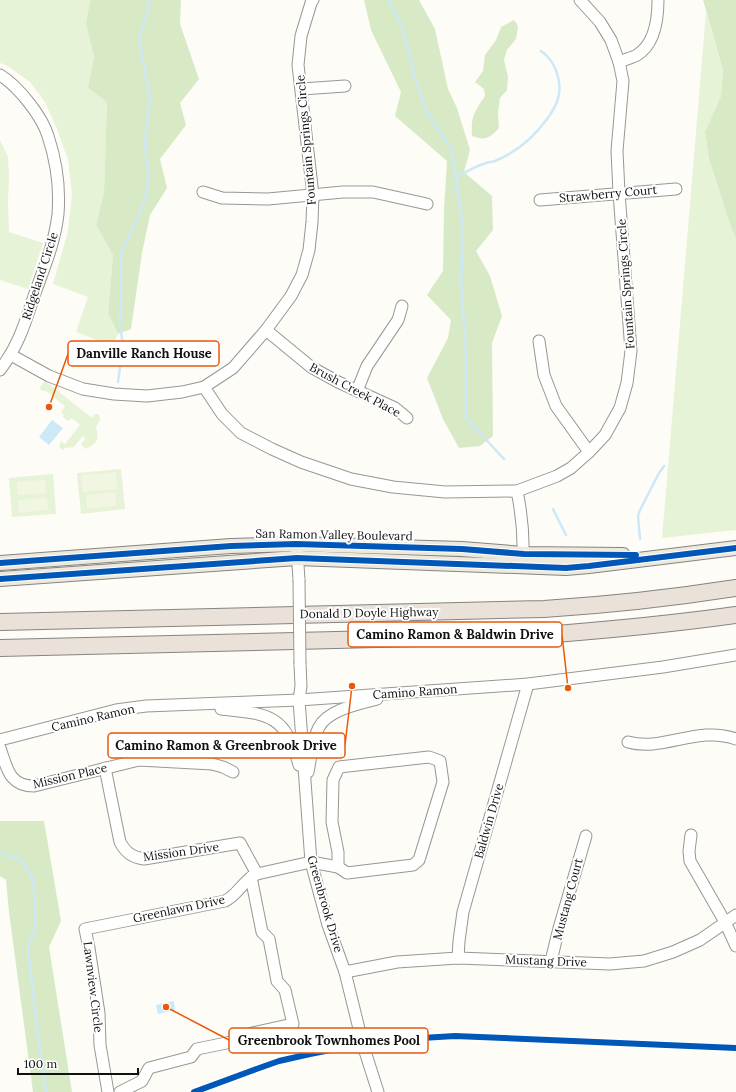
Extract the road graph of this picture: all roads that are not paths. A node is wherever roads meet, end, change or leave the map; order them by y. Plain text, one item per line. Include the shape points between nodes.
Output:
1 (580, 0) edge
2 (658, 0) edge
3 (309, 1) edge
4 (619, 62) junction
5 (0, 75) edge
6 (345, 86) dead end
7 (302, 89) junction
8 (676, 189) dead end
9 (203, 192) dead end
10 (619, 193) junction
11 (313, 195) junction
12 (540, 200) dead end
13 (427, 204) dead end
14 (402, 306) dead end
15 (266, 330) junction
16 (539, 341) dead end
17 (11, 355) junction
18 (0, 370) edge
19 (204, 387) junction
20 (357, 391) junction
21 (407, 418) dead end
22 (589, 452) junction
23 (517, 491) junction
24 (736, 548) edge
25 (297, 551) junction
26 (523, 560) junction
27 (0, 563) edge
28 (0, 579) edge
29 (736, 588) edge
30 (736, 615) edge
31 (0, 622) edge
32 (0, 648) edge
33 (736, 655) edge
34 (528, 684) junction
35 (394, 694) junction
36 (299, 700) junction
37 (177, 704) junction
38 (736, 739) edge
39 (0, 740) edge
40 (628, 742) dead end
41 (0, 748) edge
42 (105, 768) junction
43 (233, 772) dead end
44 (305, 786) junction
45 (691, 835) dead end
46 (586, 836) dead end
47 (311, 862) junction
48 (338, 867) junction
49 (254, 875) junction
50 (736, 915) edge
51 (725, 922) junction
52 (85, 929) joint
53 (736, 946) edge
54 (458, 958) junction
55 (551, 961) junction
56 (345, 972) junction
57 (108, 1092) edge
58 (120, 1092) edge
59 (378, 1092) edge

1 - 4 street, Fountain Springs Circle via 608,34
2 - 4 street via 655,30 649,44 638,54
3 - 7 street, Fountain Springs Circle via 298,65
4 - 10 street, Fountain Springs Circle via 623,82 617,151
5 - 17 street, Ridgeland Circle via 21,93 35,110 48,135 58,187 58,214 52,243 19,340
6 - 7 street
7 - 11 street, Fountain Springs Circle
8 - 10 street, Strawberry Court
9 - 11 street via 222,198 268,199
10 - 12 street, Strawberry Court
10 - 22 street, Fountain Springs Circle via 631,351 627,383 620,408 605,435
11 - 13 street via 373,192
11 - 15 street, Fountain Springs Circle via 309,250 302,275 291,296
14 - 20 street via 398,320 368,366
15 - 19 street, Fountain Springs Circle via 233,368
15 - 20 street, Brush Creek Place via 311,367
16 - 22 street via 544,375 556,406
17 - 18 street, Ridgeland Circle
17 - 19 street, Fountain Springs Circle via 83,389 147,396
19 - 23 street, Fountain Springs Circle via 222,414 241,433 301,462 351,479 393,487 445,492
20 - 21 street, Brush Creek Place via 395,408
22 - 23 street, Fountain Springs Circle via 557,476
23 - 26 street via 523,528
24 - 26 main road, San Ramon Valley Boulevard via 566,568
25 - 26 main road, San Ramon Valley Boulevard
25 - 27 main road, San Ramon Valley Boulevard via 231,546
25 - 28 main road, San Ramon Valley Boulevard via 224,564
25 - 36 street, Greenbrook Drive, bridge via 301,686
29 - 31 highway, Donald D Doyle Highway via 675,597 544,609
30 - 32 highway via 627,629 544,635
33 - 34 street, Camino Ramon
34 - 35 street, Camino Ramon
34 - 54 street, Baldwin Drive via 462,912
35 - 36 street, Camino Ramon
35 - 44 street via 341,710 327,718 315,737
36 - 37 street, Camino Ramon
36 - 44 street, Greenbrook Drive
37 - 39 street, Camino Ramon via 116,710
37 - 44 street via 254,713 269,717 280,724 294,749
38 - 40 street via 713,735 649,745
41 - 42 street, Mission Place via 8,773 21,785 34,786
42 - 43 street, Mission Place via 139,760 212,764
42 - 49 street, Mission Drive via 120,842 130,855 144,859 240,843
44 - 47 street, Greenbrook Drive
45 - 51 street via 690,861
46 - 55 street, Mustang Court
47 - 48 street
47 - 49 street
47 - 56 street, Greenbrook Drive via 328,925
48 - 48 street via 332,822 333,780 339,767 429,757 440,761 443,782 419,860 413,865 346,873
49 - 52 street, Greenlawn Drive via 240,886 232,898 224,901
49 - 58 street via 262,932 269,939 277,981 285,990 293,1024 248,1034 241,1040 197,1049 191,1057 149,1068 142,1081
50 - 51 street, Mustang Drive
51 - 53 street
51 - 55 street, Mustang Drive via 700,940 644,961 610,964
52 - 57 street, Lawnview Circle via 98,1006 100,1045
54 - 55 street, Mustang Drive
54 - 56 street, Mustang Drive via 397,962
56 - 59 street, Greenbrook Drive via 363,1045

